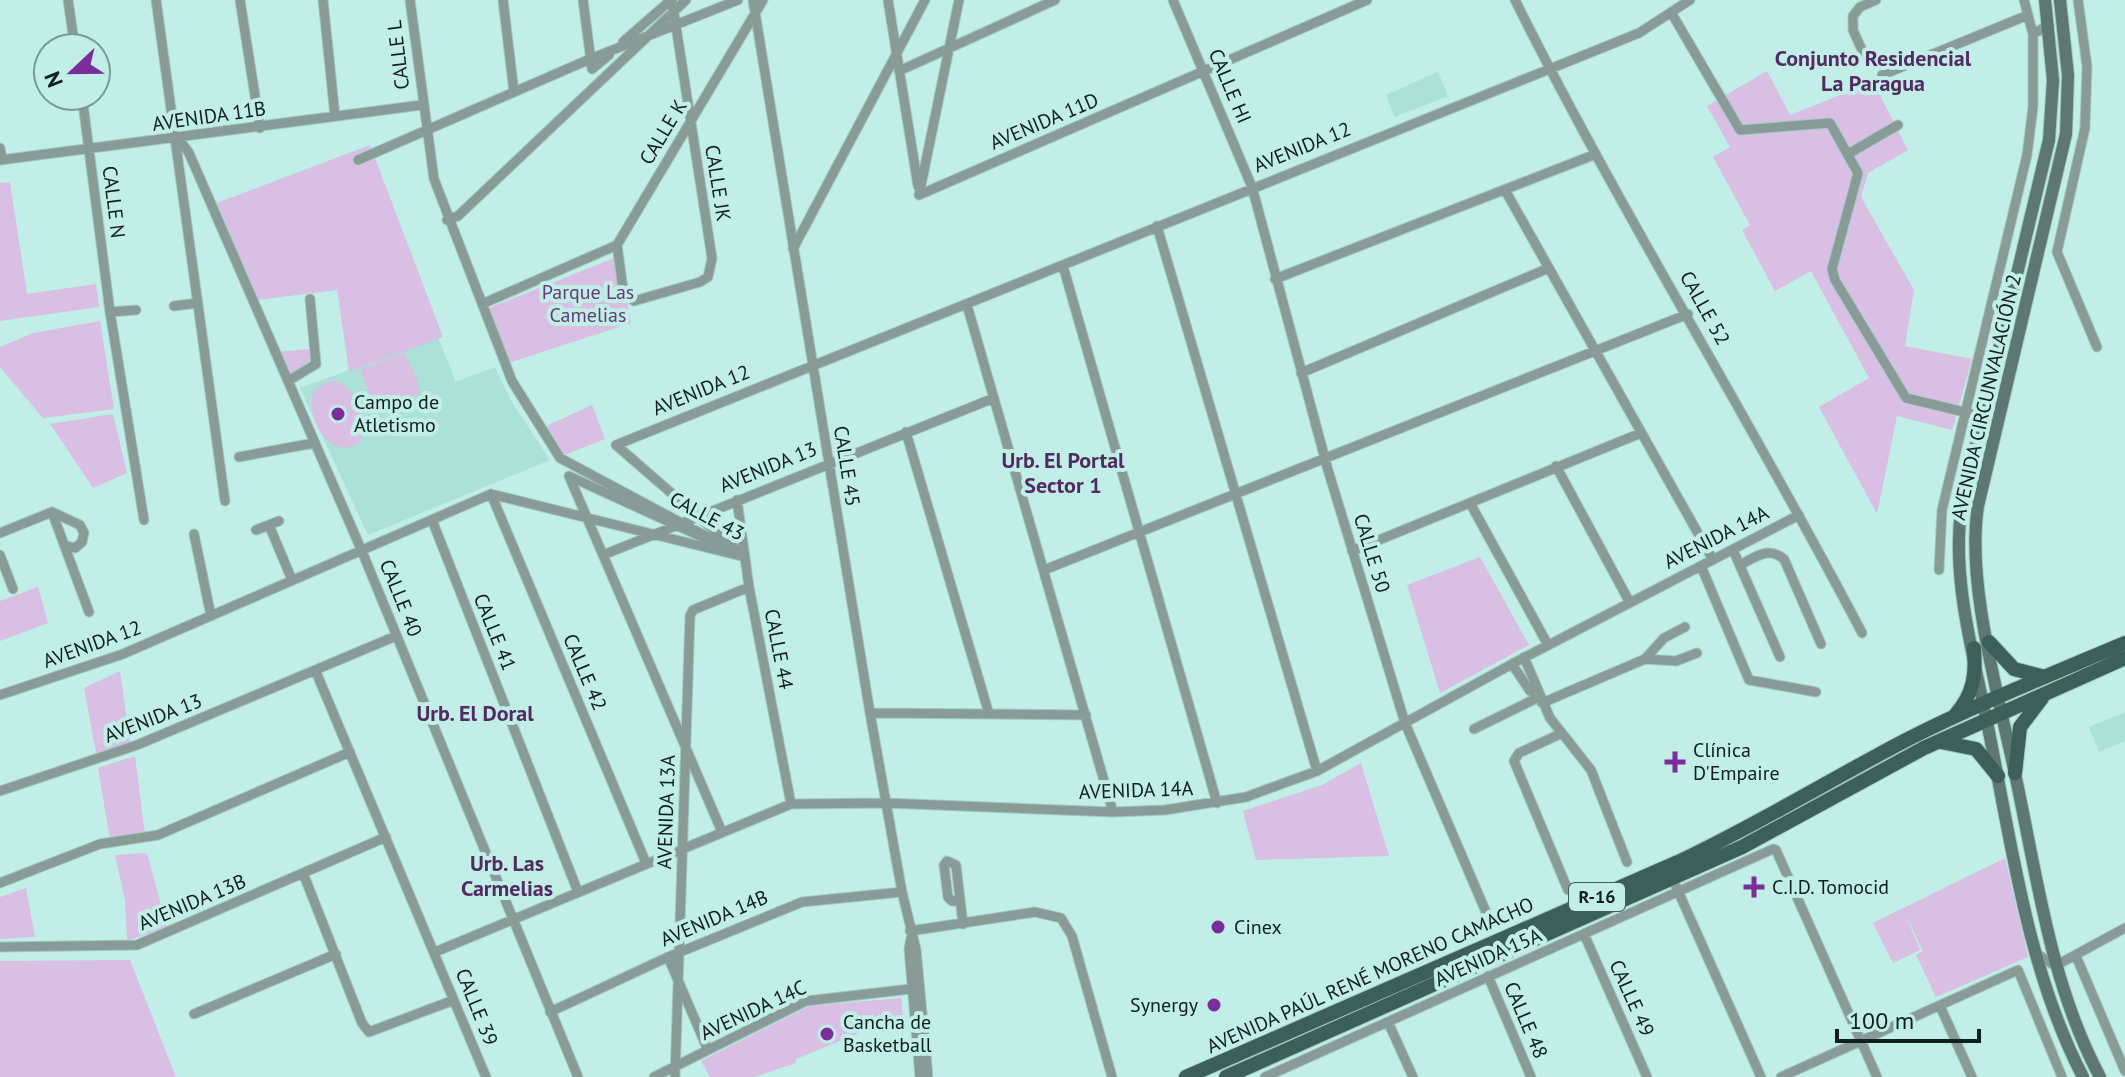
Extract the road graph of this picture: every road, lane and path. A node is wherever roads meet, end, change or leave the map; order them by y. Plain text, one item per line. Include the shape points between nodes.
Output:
1 (68, 0) edge
2 (156, 0) edge
3 (240, 0) edge
4 (323, 0) edge
5 (410, 0) edge
6 (503, 0) edge
7 (583, 0) edge
8 (671, 0) edge
9 (686, 0) edge
10 (738, 0) edge
11 (753, 0) edge
12 (763, 0) edge
13 (888, 0) edge
14 (925, 0) edge
15 (959, 0) edge
16 (1055, 0) edge
17 (1173, 0) edge
18 (1367, 0) edge
19 (1515, 0) edge
20 (1690, 0) edge
21 (1876, 0) edge
22 (2024, 0) edge
23 (2045, 0) edge
24 (2060, 0) edge
25 (2078, 0) edge
26 (1672, 14) junction
27 (2028, 15) junction
28 (675, 24) junction
29 (2049, 25) junction
30 (73, 32) edge
31 (2033, 34) junction
32 (590, 59) junction
33 (1866, 59) dead end
34 (1549, 69) junction
35 (899, 71) junction
36 (1204, 71) junction
37 (1882, 75) dead end
38 (514, 92) junction
39 (422, 105) junction
40 (84, 112) edge
41 (335, 116) junction
42 (1898, 125) dead end
43 (260, 128) junction
44 (428, 131) junction
45 (178, 138) junction
46 (0, 148) edge
47 (89, 149) junction
48 (1596, 154) junction
49 (1848, 154) junction
50 (1, 160) edge
51 (358, 160) dead end
52 (2045, 164) junction
53 (1252, 187) junction
54 (1505, 190) junction
55 (2018, 193) junction
56 (919, 195) junction
57 (447, 220) junction
58 (1157, 226) junction
59 (617, 245) junction
60 (2042, 247) junction
61 (793, 249) junction
62 (2057, 252) junction
63 (1063, 266) junction
64 (1549, 268) junction
65 (1275, 279) junction
66 (310, 299) dead end
67 (198, 303) junction
68 (482, 304) junction
69 (967, 305) junction
70 (174, 306) dead end
71 (136, 310) dead end
72 (110, 312) junction
73 (1688, 314) junction
74 (2097, 347) dead end
75 (1597, 352) junction
76 (813, 364) junction
77 (1301, 373) junction
78 (288, 381) junction
79 (994, 398) junction
80 (1965, 413) junction
81 (1985, 417) junction
82 (906, 432) junction
83 (1641, 433) junction
84 (314, 443) junction
85 (239, 457) dead end
86 (1326, 460) junction
87 (827, 462) junction
88 (1556, 466) junction
89 (491, 494) junction
90 (1235, 497) junction
91 (737, 500) junction
92 (225, 501) dead end
93 (1470, 503) junction
94 (52, 512) junction
95 (1799, 515) junction
96 (144, 520) dead end
97 (432, 520) junction
98 (256, 530) dead end
99 (0, 533) edge
100 (194, 534) dead end
101 (1137, 534) junction
102 (64, 545) junction
103 (361, 549) junction
104 (1733, 550) junction
105 (1352, 551) junction
106 (0, 555) edge
107 (603, 555) junction
108 (745, 557) junction
109 (1713, 560) junction
110 (1740, 565) junction
111 (1701, 566) junction
112 (1044, 570) junction
113 (1939, 570) dead end
114 (292, 580) junction
115 (749, 587) junction
116 (13, 589) dead end
117 (1629, 601) junction
118 (89, 612) dead end
119 (211, 616) junction
120 (1685, 627) dead end
121 (1862, 633) dead end
122 (396, 636) junction
123 (1989, 642) junction
124 (2125, 643) edge
125 (1821, 644) dead end
126 (1548, 645) junction
127 (1974, 648) junction
128 (1697, 653) dead end
129 (1524, 657) junction
130 (1780, 657) dead end
131 (2125, 658) edge
132 (1645, 659) junction
133 (1512, 664) junction
134 (316, 672) junction
135 (2045, 677) junction
136 (1816, 692) dead end
137 (2048, 692) junction
138 (0, 695) edge
139 (1540, 698) junction
140 (1983, 703) junction
141 (2000, 703) junction
142 (870, 713) junction
143 (989, 714) junction
144 (1086, 715) junction
145 (1952, 718) junction
146 (1987, 719) junction
147 (1405, 723) junction
148 (1474, 729) dead end
149 (1560, 734) junction
150 (1937, 742) junction
151 (350, 752) junction
152 (1317, 771) junction
153 (2015, 773) junction
154 (1998, 776) junction
155 (0, 791) edge
156 (886, 803) junction
157 (1217, 803) junction
158 (791, 804) junction
159 (1113, 812) junction
160 (722, 832) junction
161 (386, 837) junction
162 (1627, 862) dead end
163 (646, 863) junction
164 (1670, 872) junction
165 (303, 873) junction
166 (0, 883) edge
167 (1568, 890) dead end
168 (578, 892) junction
169 (902, 892) junction
170 (1679, 892) junction
171 (959, 901) dead end
172 (512, 918) junction
173 (1489, 919) dead end
174 (963, 924) junction
175 (2125, 928) edge
176 (910, 934) junction
177 (1584, 934) junction
178 (0, 947) edge
179 (435, 952) junction
180 (2036, 953) junction
181 (336, 954) junction
182 (2076, 956) junction
183 (668, 957) junction
184 (2055, 966) junction
185 (1488, 976) junction
186 (916, 988) junction
187 (454, 1000) junction
188 (1940, 1006) junction
189 (550, 1012) junction
190 (194, 1014) dead end
191 (1388, 1022) junction
192 (1860, 1041) junction
193 (708, 1050) junction
194 (1294, 1064) junction
195 (2125, 1071) edge
196 (1300, 1076) edge
197 (486, 1077) edge
198 (578, 1077) edge
199 (654, 1077) edge
200 (675, 1077) edge
201 (920, 1077) edge
202 (928, 1077) edge
203 (1112, 1077) edge
204 (1186, 1077) edge
205 (1226, 1077) edge
206 (1265, 1077) edge
207 (1413, 1077) edge
208 (1531, 1077) edge
209 (1647, 1077) edge
210 (1761, 1077) edge
211 (1781, 1077) edge
212 (1877, 1077) edge
213 (1972, 1077) edge
214 (2062, 1077) edge
215 (2083, 1077) edge
216 (2100, 1077) edge

1 - 30 street
2 - 45 street
3 - 43 street
4 - 41 street
5 - 39 street, CALLE L
6 - 38 street
7 - 32 street
8 - 28 street, CALLE JK
8 - 32 street via 592,69
9 - 57 street via 458,216
10 - 28 street
11 - 61 street, CALLE 45
12 - 59 street, CALLE K
13 - 35 street
14 - 61 street
15 - 56 street
16 - 35 street
17 - 36 street, CALLE HI
18 - 36 street, AVENIDA 11D
19 - 34 street, CALLE 52
20 - 26 street, AVENIDA 12
21 - 33 street via 1855,11 1851,22
22 - 27 street
23 - 29 main road, AVENIDA CIRCUNVALACIÓN 2
24 - 60 main road, AVENIDA CIRCUNVALACIÓN 2 via 2066,134
25 - 62 street via 2087,66 2085,128
26 - 34 street, AVENIDA 12
26 - 49 street via 1740,130 1827,121
27 - 31 street
27 - 37 street
28 - 32 street
28 - 59 street, CALLE JK via 711,268 700,282 634,301 623,289
29 - 31 street
29 - 52 main road, AVENIDA CIRCUNVALACIÓN 2 via 2053,80
31 - 55 street via 2033,107
32 - 38 street
34 - 48 street, CALLE 52
34 - 53 street, AVENIDA 12
35 - 56 street
36 - 53 street, CALLE HI
36 - 56 street, AVENIDA 11D
38 - 44 street
39 - 41 street, AVENIDA 11B
39 - 44 street, CALLE 43
40 - 47 street, CALLE N
41 - 43 street, AVENIDA 11B
42 - 49 street
43 - 45 street, AVENIDA 11B
44 - 51 street
44 - 57 street, CALLE 43 via 434,179
45 - 47 street, AVENIDA 11B
45 - 67 street
45 - 78 street, CALLE 40
46 - 50 street
47 - 50 street, AVENIDA 11B
47 - 72 street, CALLE N
48 - 54 street
48 - 73 street, CALLE 52
49 - 80 street via 1857,176 1832,275 1904,396
52 - 55 street
52 - 81 main road, AVENIDA CIRCUNVALACIÓN 2
53 - 58 street, AVENIDA 12
53 - 65 street, CALLE 50
54 - 64 street
54 - 65 street
55 - 80 street
57 - 68 street, CALLE 43
58 - 63 street, AVENIDA 12
58 - 90 street
59 - 68 street
60 - 62 street
60 - 123 main road, AVENIDA CIRCUNVALACIÓN 2 via 1974,529 1977,583
61 - 76 street, CALLE 45
62 - 74 street
63 - 69 street, AVENIDA 12
63 - 101 street
64 - 75 street
64 - 77 street
65 - 77 street, CALLE 50
66 - 78 street via 316,364
67 - 70 street
67 - 92 street
68 - 108 street, CALLE 43 via 512,381 560,458
69 - 76 street, AVENIDA 12
69 - 79 street
71 - 72 street
72 - 96 street, CALLE N
73 - 75 street
73 - 95 street, CALLE 52
75 - 83 street
75 - 86 street
76 - 87 street, CALLE 45
76 - 108 street, AVENIDA 12 via 616,445
77 - 86 street, CALLE 50
78 - 84 street, CALLE 40
79 - 82 street, AVENIDA 13
79 - 112 street
80 - 81 street
80 - 113 street via 1942,510
81 - 127 main road, AVENIDA CIRCUNVALACIÓN 2 via 1959,533
82 - 87 street, AVENIDA 13
82 - 143 street
83 - 88 street
83 - 109 street
84 - 85 street
84 - 103 street, CALLE 40
86 - 90 street
86 - 105 street, CALLE 50
87 - 91 street, AVENIDA 13
87 - 142 street, CALLE 45
88 - 93 street
88 - 117 street
89 - 97 street, AVENIDA 12
89 - 108 street
89 - 163 street, CALLE 42
90 - 101 street
90 - 152 street
91 - 107 street, AVENIDA 13
91 - 108 street, CALLE 44
93 - 105 street
93 - 126 street
94 - 99 street
94 - 102 street
94 - 102 street via 80,525 84,533 75,548
95 - 104 street, AVENIDA 14A
95 - 121 street, CALLE 52
97 - 103 street, AVENIDA 12
97 - 168 street, CALLE 41
98 - 114 street via 274,523
100 - 119 street
101 - 112 street
101 - 157 street
102 - 118 street
103 - 114 street, AVENIDA 12
103 - 122 street, CALLE 40
104 - 109 street, AVENIDA 14A
104 - 110 street
105 - 147 street, CALLE 50
106 - 116 street
107 - 108 street, CALLE 43 via 569,476
107 - 160 street, CALLE 43
108 - 115 street, CALLE 44
109 - 111 street, AVENIDA 14A
110 - 125 street via 1766,551 1784,559
110 - 130 street
111 - 117 street, AVENIDA 14A
111 - 136 street via 1749,680
112 - 144 street
114 - 119 street, AVENIDA 12
115 - 158 street, CALLE 44
115 - 200 street, AVENIDA 13A via 693,610 690,616
117 - 126 street, AVENIDA 14A
119 - 138 street, AVENIDA 12 via 123,654
120 - 132 street via 1664,638
122 - 134 street, AVENIDA 13
122 - 172 street, CALLE 40
123 - 135 main road via 2014,669
123 - 141 main road, AVENIDA CIRCUNVALACIÓN 2
124 - 135 main road, R-16
126 - 129 street, AVENIDA 14A
127 - 140 main road, AVENIDA CIRCUNVALACIÓN 2
127 - 145 main road via 1971,693
128 - 132 street via 1676,661
129 - 133 street, AVENIDA 14A
129 - 139 street
131 - 137 main road, R-16
132 - 139 street
133 - 139 street
133 - 147 street, AVENIDA 14A
134 - 151 street, CALLE 39
134 - 155 street, AVENIDA 13 via 137,745
135 - 141 main road, R-16
137 - 141 main road, R-16
137 - 153 main road via 2020,727
139 - 148 street
139 - 149 street
140 - 141 main road, AVENIDA PAÚL RENÉ MORENO CAMACHO / R-16
140 - 145 main road, AVENIDA PAÚL RENÉ MORENO CAMACHO / R-16
140 - 146 main road, AVENIDA CIRCUNVALACIÓN 2
141 - 146 main road, AVENIDA PAÚL RENÉ MORENO CAMACHO / R-16
141 - 153 main road, AVENIDA CIRCUNVALACIÓN 2
142 - 143 street
142 - 156 street, CALLE 45
143 - 144 street
144 - 159 street
145 - 164 main road, AVENIDA PAÚL RENÉ MORENO CAMACHO / R-16
146 - 150 main road, AVENIDA PAÚL RENÉ MORENO CAMACHO / R-16
146 - 154 main road, AVENIDA CIRCUNVALACIÓN 2
147 - 152 street, AVENIDA 14A
147 - 173 street, CALLE 50
149 - 162 street via 1591,770
149 - 167 street via 1519,753 1514,761
150 - 154 main road via 1976,749
150 - 164 main road, AVENIDA PAÚL RENÉ MORENO CAMACHO / R-16 via 1742,847
151 - 161 street, CALLE 39
151 - 166 street via 158,835 100,844
152 - 157 street, AVENIDA 14A
153 - 184 main road, AVENIDA CIRCUNVALACIÓN 2
154 - 180 main road, AVENIDA CIRCUNVALACIÓN 2
156 - 158 street, AVENIDA 14A
156 - 159 street, AVENIDA 14A
156 - 169 street, CALLE 45
157 - 159 street, AVENIDA 14A
158 - 160 street, AVENIDA 14A
160 - 163 street, AVENIDA 14A
161 - 165 street, AVENIDA 13B
161 - 179 street, CALLE 39
163 - 168 street, AVENIDA 14A
164 - 170 street
164 - 204 main road, AVENIDA PAÚL RENÉ MORENO CAMACHO / R-16
164 - 205 main road, AVENIDA PAÚL RENÉ MORENO CAMACHO / R-16
165 - 178 street, AVENIDA 13B via 137,945
165 - 181 street
168 - 172 street, AVENIDA 14A
169 - 176 street, CALLE 45
169 - 183 street, AVENIDA 14B via 802,902
170 - 177 street, AVENIDA 15A
170 - 192 street, AVENIDA 15A via 1776,850
170 - 210 street
171 - 174 street
172 - 179 street, AVENIDA 14A
172 - 189 street, CALLE 40
174 - 176 street
174 - 203 street via 1044,912 1061,918 1072,936
175 - 182 street
176 - 186 street, CALLE 45
177 - 185 street, AVENIDA 15A
177 - 209 street, CALLE 49
179 - 187 street, CALLE 39
180 - 184 street
180 - 215 main road, AVENIDA CIRCUNVALACIÓN 2
181 - 187 street via 369,1032
181 - 190 street
182 - 184 street
182 - 195 street
183 - 189 street, AVENIDA 14B
183 - 193 street
184 - 216 main road, AVENIDA CIRCUNVALACIÓN 2
185 - 191 street, AVENIDA 15A
185 - 208 street, CALLE 48
186 - 193 street, AVENIDA 14C via 806,1001
186 - 201 street, CALLE 45
186 - 202 street, CALLE 45
187 - 197 street, CALLE 39
188 - 192 street
188 - 213 street
188 - 214 street via 2015,970 2024,976
189 - 198 street, CALLE 40
191 - 194 street, AVENIDA 15A
191 - 207 street
192 - 211 street
192 - 212 street
193 - 199 street, AVENIDA 14C
194 - 196 street
194 - 206 street, AVENIDA 15A

